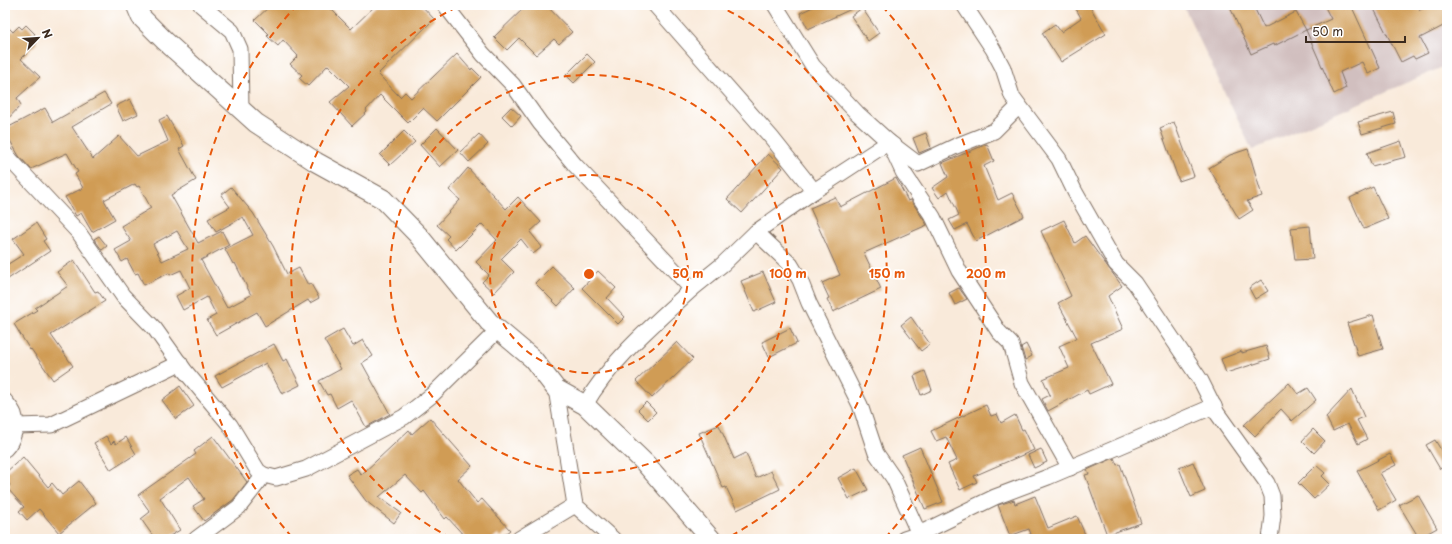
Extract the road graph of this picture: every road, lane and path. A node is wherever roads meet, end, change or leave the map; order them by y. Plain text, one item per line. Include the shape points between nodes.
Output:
1 (136, 5) edge
2 (201, 5) edge
3 (445, 5) edge
4 (655, 5) edge
5 (775, 5) edge
6 (964, 5) edge
7 (1019, 106) junction
8 (241, 110) junction
9 (889, 142) junction
10 (5, 154) edge
11 (814, 191) junction
12 (756, 232) junction
13 (692, 289) junction
14 (499, 329) junction
15 (180, 363) junction
16 (556, 389) junction
17 (5, 401) edge
18 (585, 405) junction
19 (1214, 406) junction
20 (16, 426) junction
21 (5, 449) edge
22 (1070, 468) junction
23 (264, 475) junction
24 (575, 505) junction
25 (919, 534) junction
26 (196, 539) edge
27 (519, 539) edge
28 (613, 539) edge
29 (711, 539) edge
30 (904, 539) edge
31 (1270, 539) edge

1 - 8 street via 142,17 165,41
2 - 8 street via 232,31 240,49
3 - 13 street via 483,54 513,85 575,165
4 - 11 street via 771,136
5 - 9 street via 813,66 857,113
6 - 7 street via 993,49 1003,68 1012,96
7 - 9 street via 994,132 918,164
7 - 19 street via 1059,159 1116,264 1135,283 1201,381
8 - 14 street via 256,123 316,162 383,199 418,235 476,309
9 - 11 street
9 - 22 street via 903,172 933,217 959,271 999,332 1010,344 1022,384
10 - 15 street via 79,233 123,296 155,329
11 - 12 street
12 - 13 street
12 - 25 street via 791,265 800,280 860,405 876,453 894,479
13 - 18 street via 660,317 617,362 596,386
14 - 16 street via 533,359
14 - 23 street via 432,395 404,416 306,469 276,478
15 - 20 street via 51,425
15 - 23 street via 230,426 258,471
16 - 18 street
16 - 24 street
17 - 20 street via 14,414
18 - 29 street via 645,463
19 - 22 street
19 - 31 street via 1267,483 1272,496
20 - 21 street via 9,446
22 - 25 street via 995,497
23 - 26 street via 239,507
24 - 27 street
24 - 28 street
25 - 30 street

